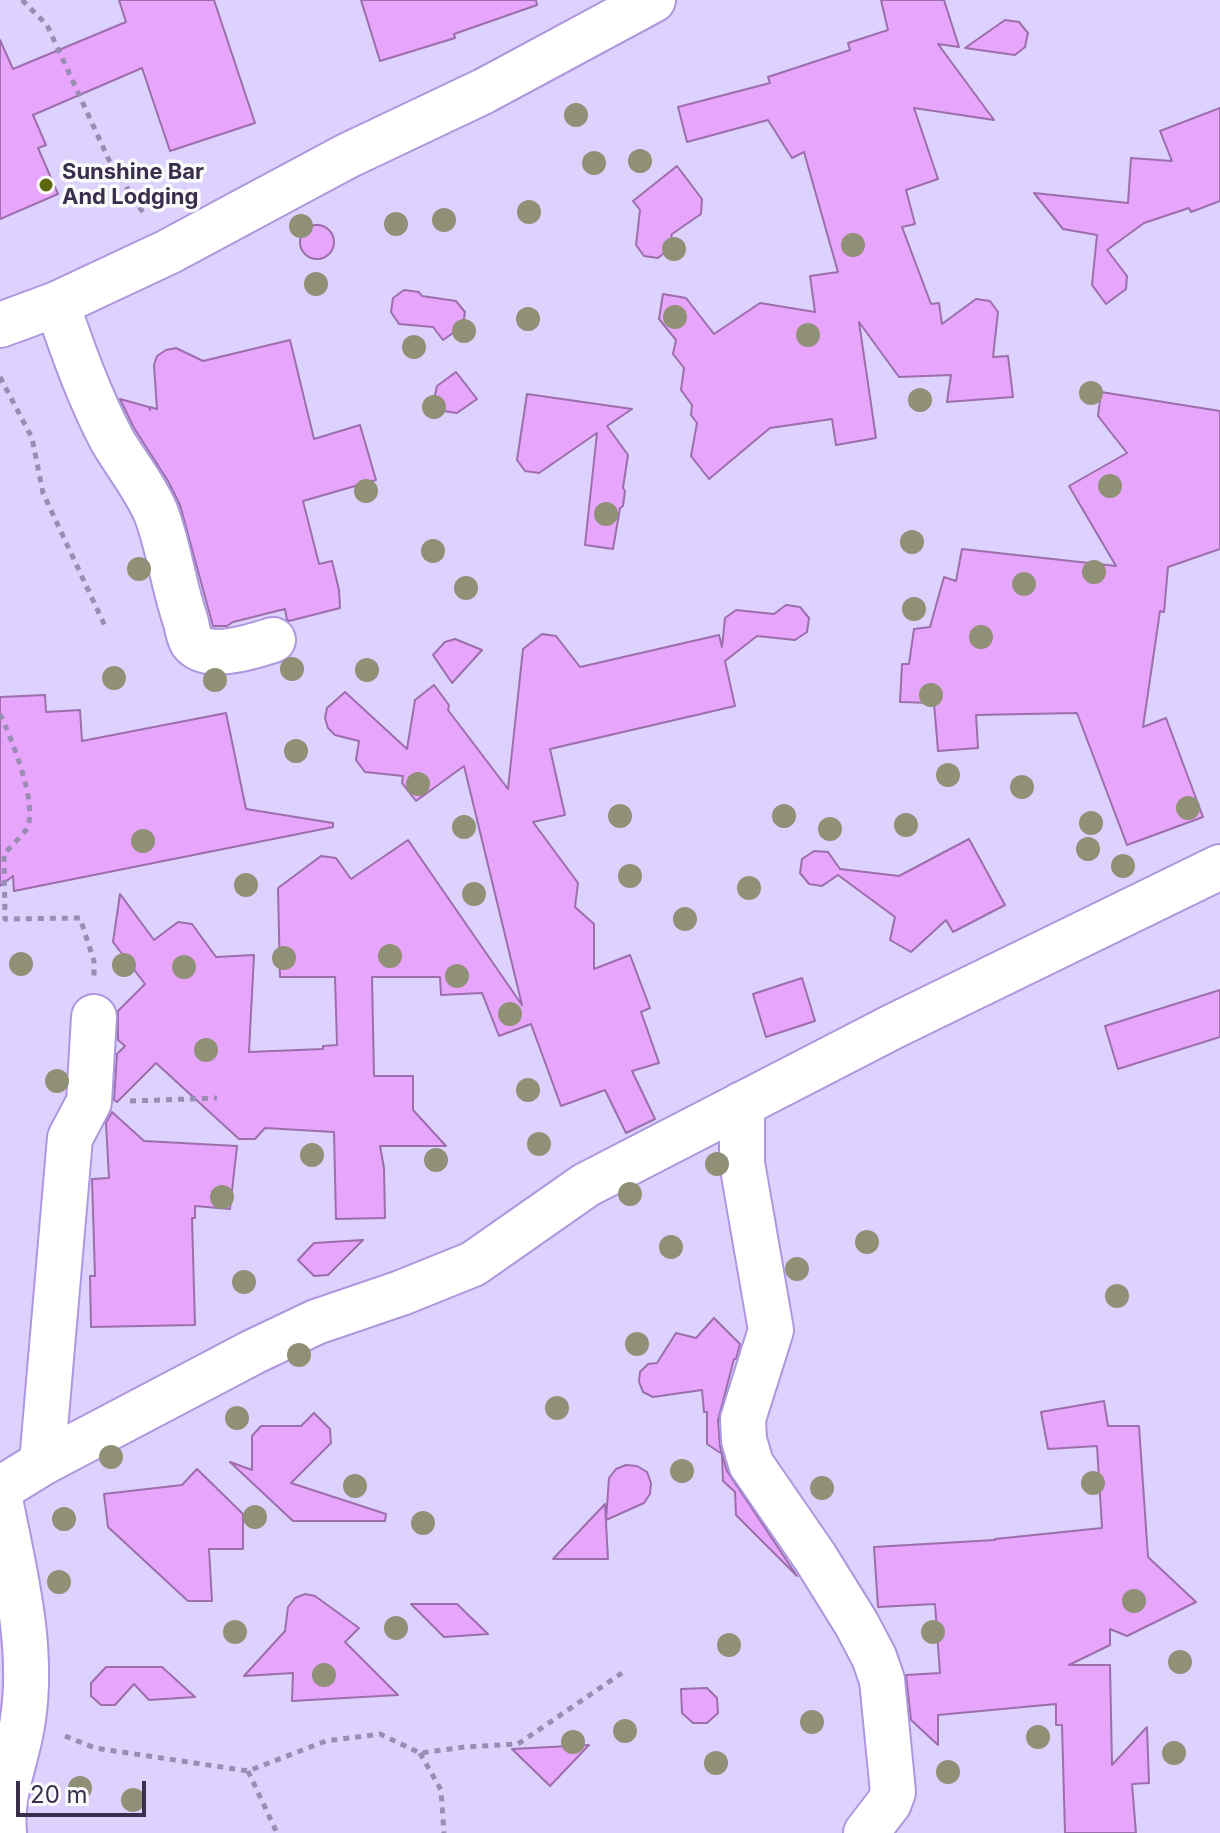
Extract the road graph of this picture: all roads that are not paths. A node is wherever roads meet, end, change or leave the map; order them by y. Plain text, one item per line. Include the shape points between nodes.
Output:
1 (653, 0) edge
2 (57, 304) junction
3 (0, 325) edge
4 (273, 640) dead end
5 (1220, 867) edge
6 (94, 1017) road end
7 (742, 1104) junction
8 (42, 1463) junction
9 (0, 1489) edge
10 (0, 1499) edge
11 (4, 1833) edge
12 (866, 1833) edge

1 - 2 street via 484,91
2 - 3 street
2 - 4 street via 88,393 154,508 192,642 225,652
5 - 7 street
6 - 8 street via 89,1102 70,1138
7 - 8 street via 586,1185 473,1264 316,1322
7 - 12 street via 742,1163 771,1330 743,1419 744,1440 751,1464 856,1623 882,1680 893,1792
8 - 9 street
10 - 11 street via 26,1665 23,1719 3,1806

